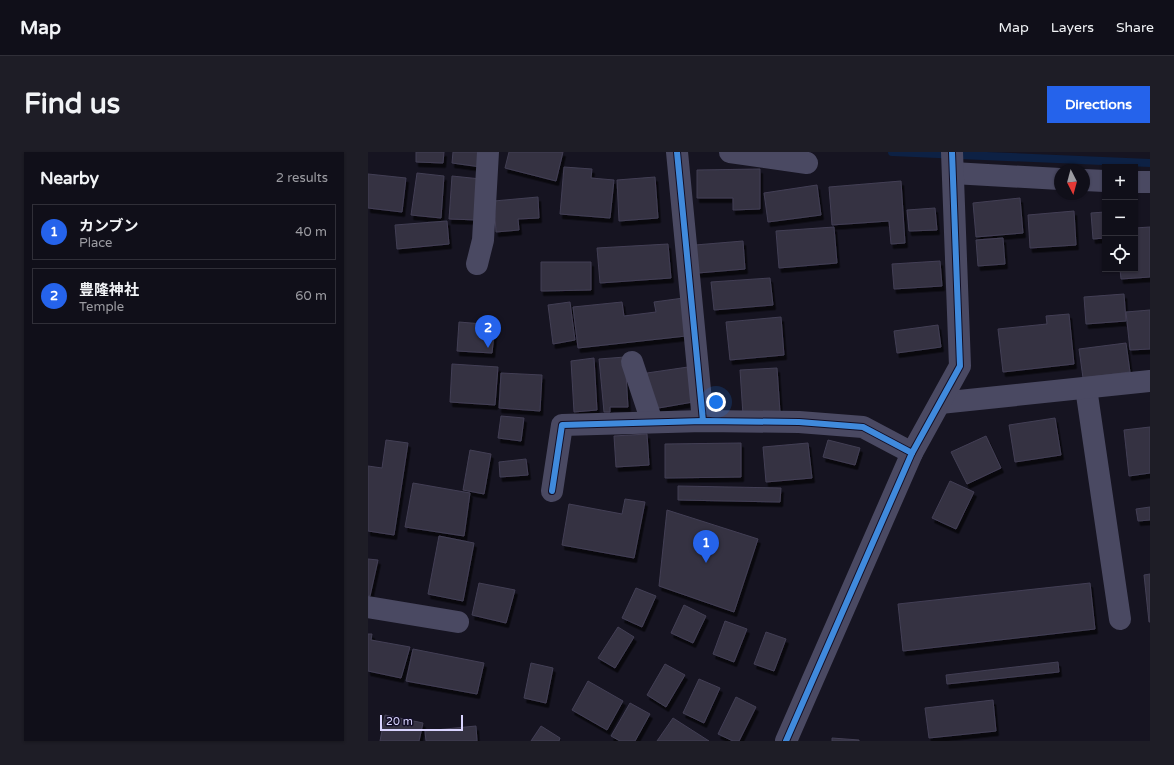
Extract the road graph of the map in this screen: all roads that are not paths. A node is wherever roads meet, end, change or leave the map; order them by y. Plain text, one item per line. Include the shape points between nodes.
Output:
1 (488, 152) edge
2 (677, 152) edge
3 (730, 152) edge
4 (952, 162) edge
5 (807, 163) dead end
6 (1054, 178) edge
7 (1090, 180) edge
8 (1102, 181) edge
9 (1138, 182) edge
10 (1150, 182) edge
11 (477, 264) dead end
12 (632, 362) dead end
13 (1150, 381) edge
14 (1086, 388) junction
15 (940, 403) junction
16 (703, 421) junction
17 (652, 422) junction
18 (912, 453) junction
19 (552, 491) dead end
20 (368, 607) edge
21 (1120, 619) dead end
22 (458, 622) dead end
23 (786, 741) edge

1 - 11 street via 483,240
2 - 16 street
3 - 5 street
4 - 6 street
4 - 15 street via 960,366
7 - 8 street
9 - 10 street
12 - 17 street
13 - 14 street
14 - 15 street
14 - 21 street
15 - 18 street
16 - 17 street
16 - 18 street via 799,422 863,427
17 - 19 street via 562,425
18 - 23 street
20 - 22 street

